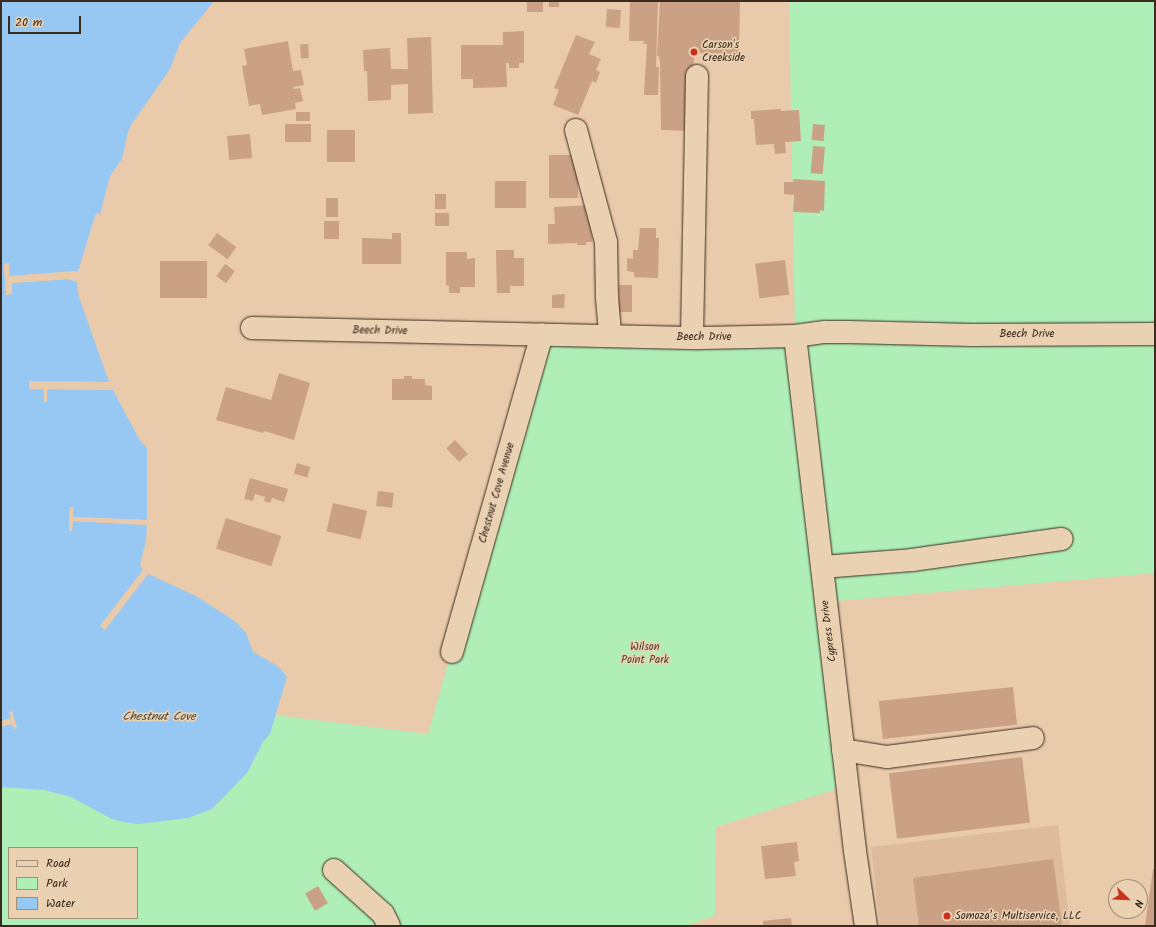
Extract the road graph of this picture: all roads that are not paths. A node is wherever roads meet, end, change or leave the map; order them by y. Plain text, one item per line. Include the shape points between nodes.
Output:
1 (697, 76) dead end
2 (576, 130) dead end
3 (252, 328) dead end
4 (542, 334) junction
5 (1155, 334) edge
6 (610, 336) junction
7 (796, 336) junction
8 (692, 337) junction
9 (1062, 539) dead end
10 (822, 567) junction
11 (452, 652) dead end
12 (1033, 738) dead end
13 (843, 750) junction
14 (334, 870) dead end
15 (389, 926) edge
16 (866, 926) edge

1 - 8 street
2 - 6 street via 606,242 606,298
3 - 4 street, Beech Drive
4 - 6 street, Beech Drive
4 - 11 street, Chestnut Cove Avenue
5 - 7 street, Beech Drive via 825,332
6 - 8 street, Beech Drive
7 - 8 street, Beech Drive
7 - 10 street, Cypress Drive
9 - 10 street via 912,560
10 - 13 street, Cypress Drive
12 - 13 street via 886,757
13 - 16 street, Cypress Drive
14 - 15 street via 383,914

